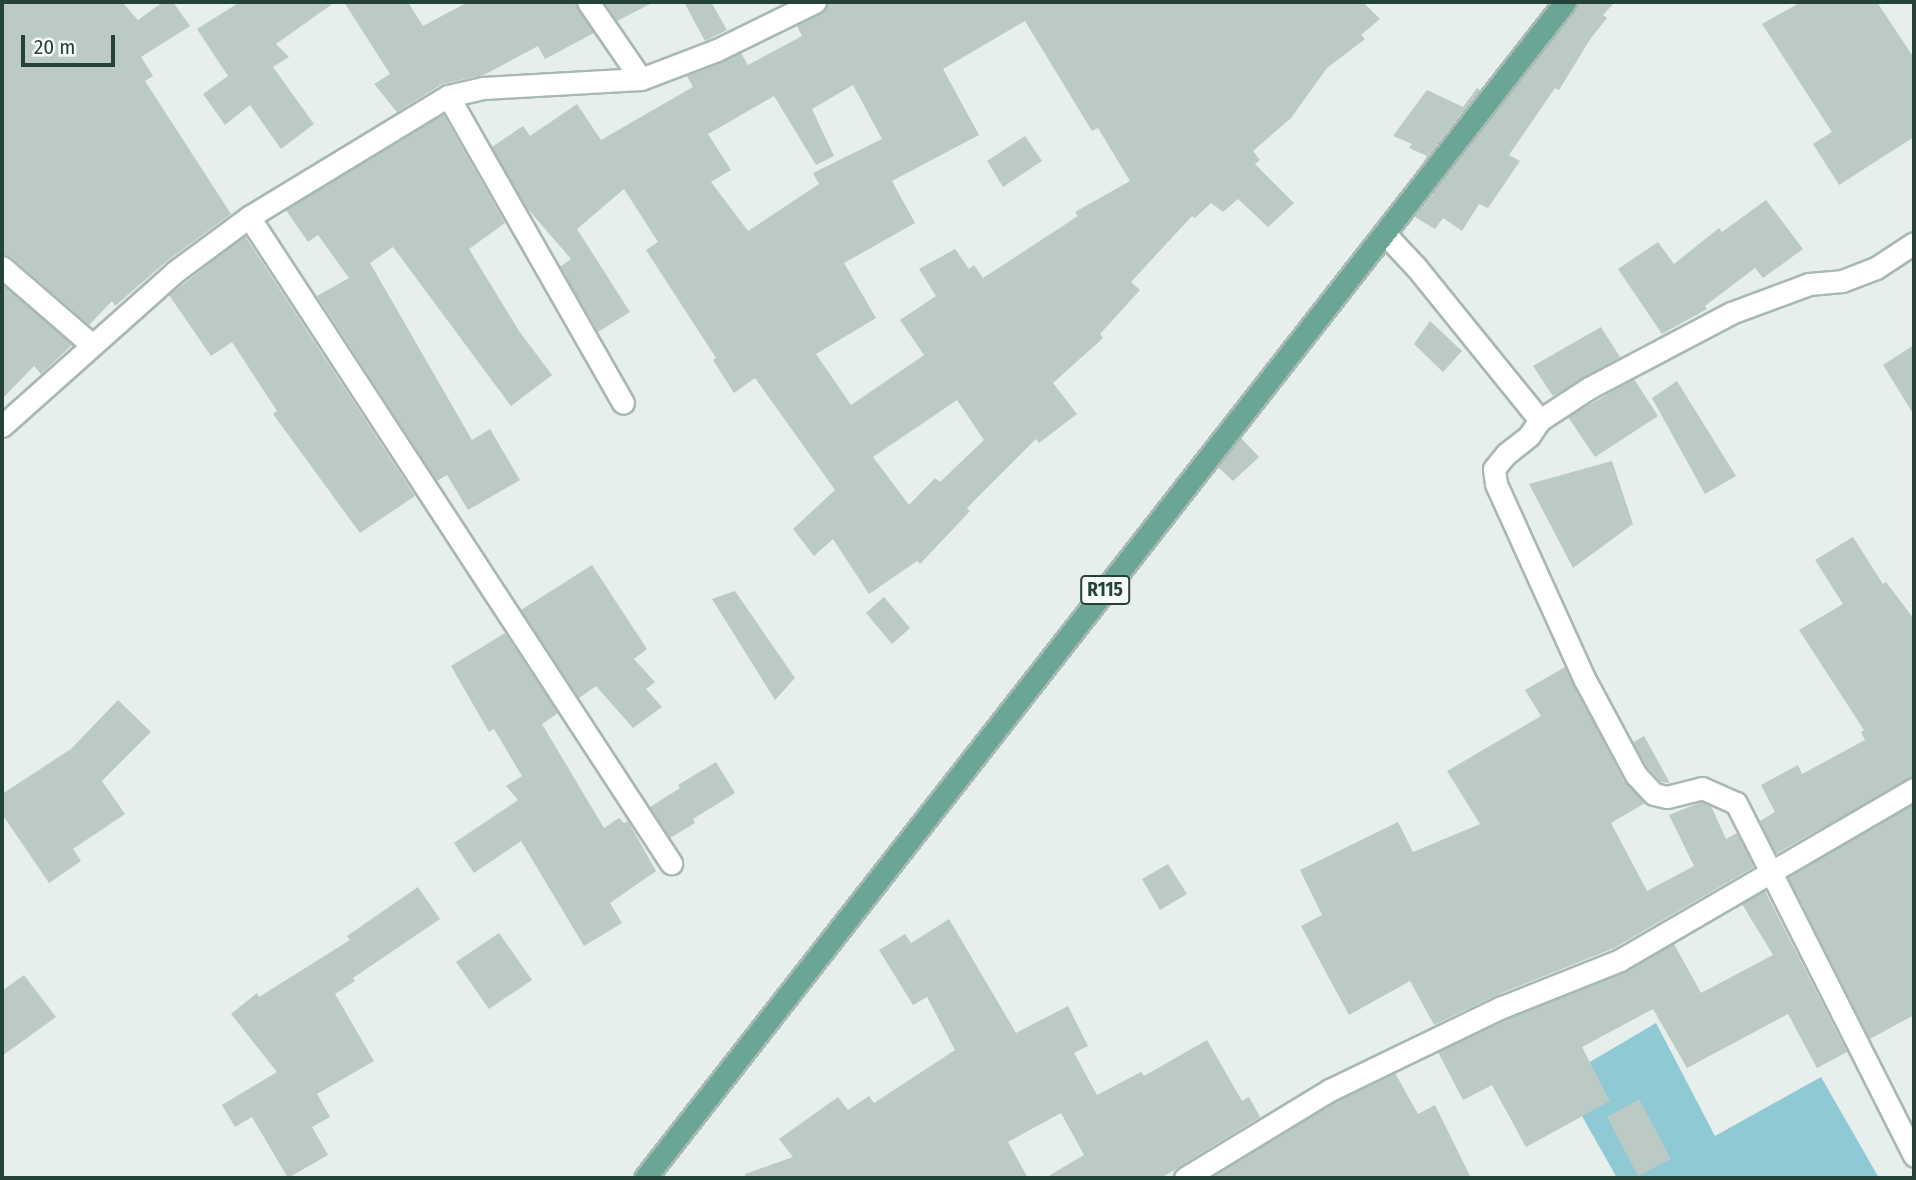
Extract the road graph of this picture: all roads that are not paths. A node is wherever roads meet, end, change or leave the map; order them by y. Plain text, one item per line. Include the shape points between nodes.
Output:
1 (587, 2) edge
2 (815, 2) edge
3 (1565, 2) edge
4 (641, 79) junction
5 (448, 96) junction
6 (249, 218) junction
7 (1384, 233) junction
8 (1914, 243) edge
9 (2, 267) edge
10 (91, 344) junction
11 (623, 403) dead end
12 (1540, 420) junction
13 (2, 426) edge
14 (1914, 789) edge
15 (671, 863) dead end
16 (1769, 871) junction
17 (1914, 1156) edge
18 (645, 1178) edge
19 (1185, 1178) edge

1 - 4 street
2 - 4 street via 717,50
3 - 7 main road, R115
4 - 5 street via 483,88
5 - 6 street
5 - 11 street
6 - 10 street via 176,271
6 - 15 street
7 - 12 street
7 - 18 main road, R115
8 - 12 street via 1876,268 1842,281 1809,284 1731,313 1589,388
9 - 10 street
10 - 13 street
12 - 16 street via 1494,469 1496,484 1585,680 1636,775 1654,794 1667,797 1702,789 1736,803
14 - 16 street
16 - 17 street
16 - 19 street via 1620,960 1502,1007 1330,1090

